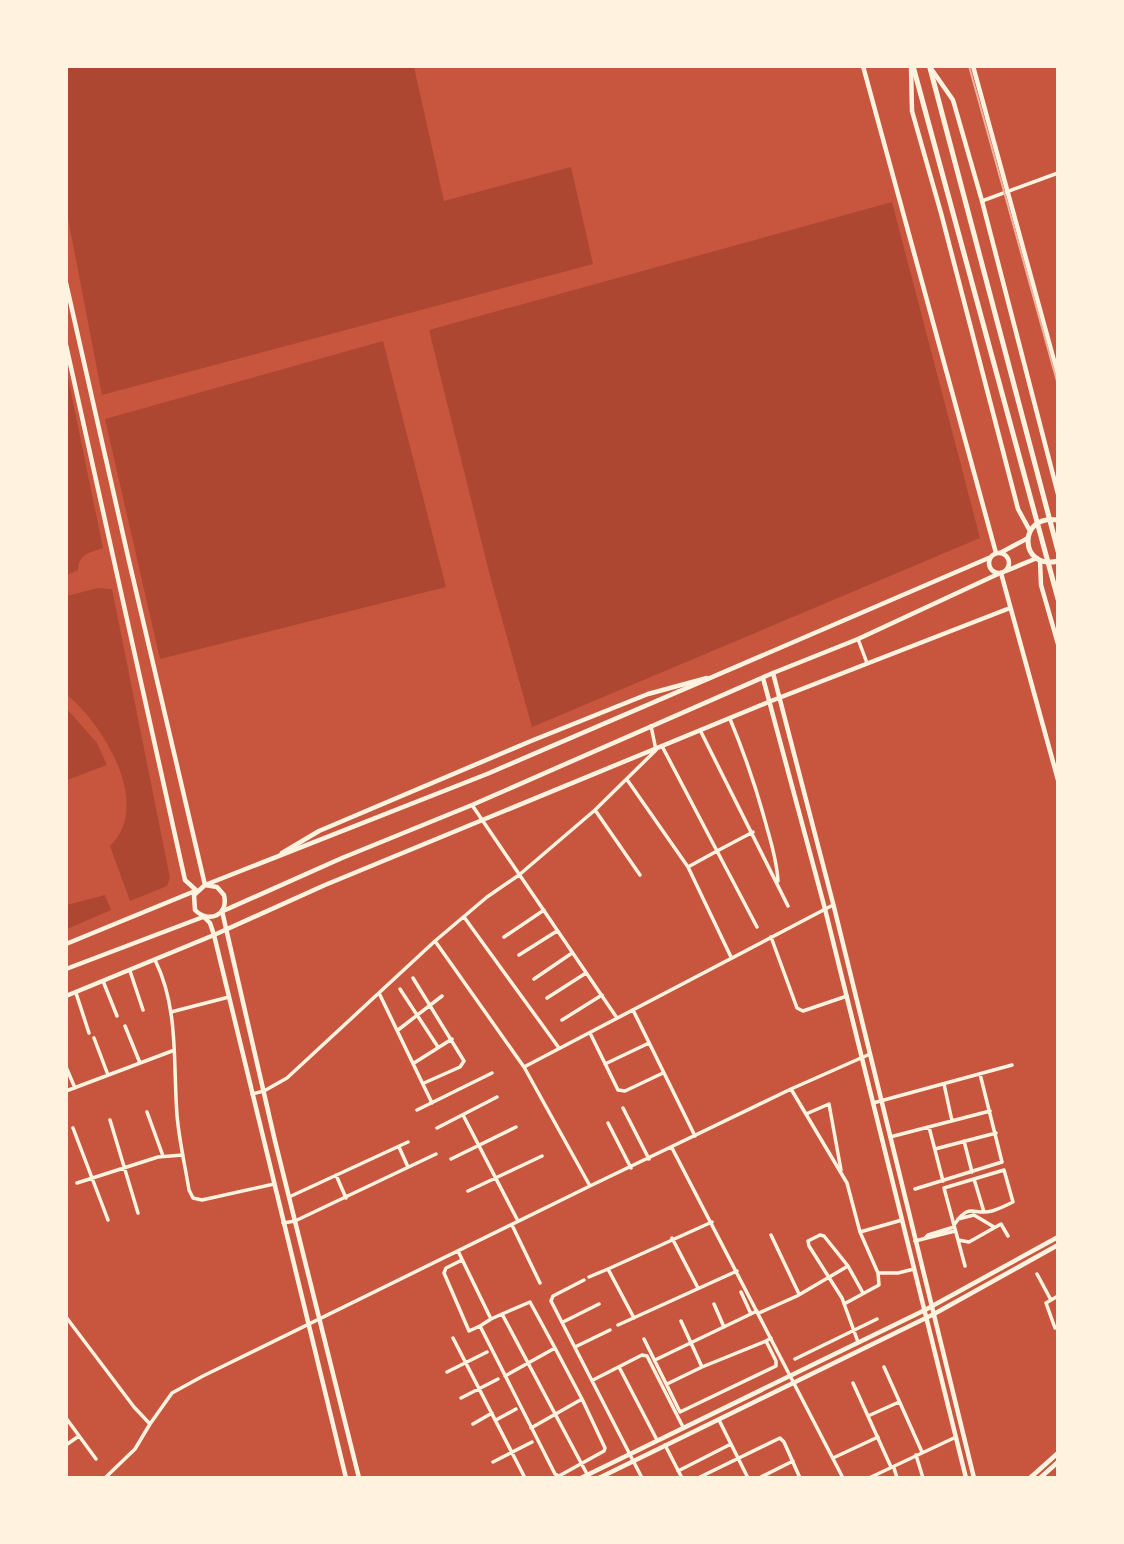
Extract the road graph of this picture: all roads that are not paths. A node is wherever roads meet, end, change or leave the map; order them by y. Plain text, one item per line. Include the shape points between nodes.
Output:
1 (863, 66) edge
2 (912, 66) edge
3 (973, 66) edge
4 (930, 67) edge
5 (1058, 173) edge
6 (1007, 192) junction
7 (982, 201) junction
8 (66, 283) edge
9 (66, 345) edge
10 (1058, 375) edge
11 (1058, 495) edge
12 (1058, 520) edge
13 (1030, 531) junction
14 (1028, 538) junction
15 (1058, 551) edge
16 (995, 555) junction
17 (1039, 559) junction
18 (129, 561) junction
19 (1058, 561) edge
20 (116, 565) junction
21 (1002, 573) junction
22 (1058, 599) edge
23 (1010, 608) junction
24 (858, 639) junction
25 (1058, 644) edge
26 (867, 663) junction
27 (773, 673) junction
28 (719, 675) junction
29 (763, 678) junction
30 (781, 698) junction
31 (771, 701) junction
32 (730, 719) junction
33 (651, 726) junction
34 (701, 732) junction
35 (663, 748) junction
36 (656, 750) junction
37 (628, 780) junction
38 (1058, 780) edge
39 (472, 804) junction
40 (595, 810) junction
41 (484, 821) junction
42 (753, 832) junction
43 (717, 851) junction
44 (269, 861) junction
45 (688, 867) junction
46 (519, 875) junction
47 (640, 875) dead end
48 (778, 884) junction
49 (205, 885) junction
50 (197, 891) junction
51 (833, 905) junction
52 (788, 906) dead end
53 (825, 909) junction
54 (544, 910) junction
55 (222, 911) junction
56 (204, 917) junction
57 (464, 917) junction
58 (757, 927) dead end
59 (227, 929) junction
60 (558, 931) junction
61 (214, 936) junction
62 (504, 937) dead end
63 (771, 937) junction
64 (435, 941) junction
65 (66, 944) edge
66 (572, 953) junction
67 (519, 955) dead end
68 (732, 958) junction
69 (155, 960) junction
70 (66, 969) edge
71 (130, 971) junction
72 (586, 973) junction
73 (413, 978) dead end
74 (534, 979) dead end
75 (103, 981) junction
76 (400, 989) dead end
77 (76, 993) junction
78 (379, 993) junction
79 (602, 995) junction
80 (66, 996) edge
81 (442, 996) dead end
82 (846, 996) junction
83 (229, 997) junction
84 (547, 998) dead end
85 (430, 1004) junction
86 (143, 1010) dead end
87 (633, 1010) junction
88 (171, 1012) junction
89 (417, 1014) junction
90 (117, 1016) dead end
91 (617, 1018) junction
92 (562, 1020) dead end
93 (125, 1026) dead end
94 (398, 1030) junction
95 (89, 1033) dead end
96 (590, 1033) junction
97 (94, 1038) dead end
98 (452, 1039) junction
99 (649, 1043) junction
100 (438, 1047) junction
101 (559, 1048) junction
102 (173, 1051) junction
103 (870, 1054) junction
104 (862, 1057) junction
105 (139, 1063) junction
106 (414, 1063) junction
107 (605, 1064) junction
108 (1012, 1065) dead end
109 (66, 1067) edge
110 (524, 1067) junction
111 (492, 1073) dead end
112 (664, 1073) junction
113 (980, 1074) junction
114 (108, 1075) junction
115 (424, 1083) junction
116 (944, 1084) junction
117 (75, 1088) junction
118 (791, 1089) junction
119 (66, 1091) edge
120 (264, 1091) junction
121 (252, 1094) junction
122 (497, 1097) dead end
123 (881, 1101) junction
124 (873, 1102) junction
125 (432, 1103) junction
126 (623, 1108) dead end
127 (417, 1110) dead end
128 (990, 1111) junction
129 (148, 1112) dead end
130 (806, 1114) junction
131 (463, 1115) junction
132 (110, 1120) dead end
133 (952, 1121) junction
134 (608, 1123) dead end
135 (516, 1127) dead end
136 (929, 1127) junction
137 (73, 1128) dead end
138 (437, 1128) dead end
139 (996, 1133) junction
140 (695, 1136) junction
141 (890, 1137) junction
142 (964, 1141) junction
143 (408, 1142) dead end
144 (479, 1146) junction
145 (399, 1147) junction
146 (672, 1148) junction
147 (935, 1149) junction
148 (436, 1154) dead end
149 (183, 1155) junction
150 (163, 1156) junction
151 (542, 1156) dead end
152 (451, 1159) dead end
153 (649, 1159) junction
154 (125, 1167) junction
155 (408, 1168) junction
156 (631, 1168) junction
157 (842, 1172) junction
158 (972, 1172) junction
159 (336, 1175) junction
160 (496, 1178) junction
161 (974, 1178) junction
162 (91, 1179) junction
163 (943, 1181) junction
164 (77, 1183) dead end
165 (274, 1184) junction
166 (590, 1186) junction
167 (915, 1189) dead end
168 (468, 1191) dead end
169 (289, 1197) junction
170 (346, 1198) junction
171 (984, 1212) junction
172 (138, 1213) dead end
173 (958, 1219) junction
174 (108, 1220) dead end
175 (902, 1220) junction
176 (295, 1221) junction
177 (518, 1221) junction
178 (712, 1222) junction
179 (284, 1223) junction
180 (512, 1225) junction
181 (955, 1227) junction
182 (995, 1227) junction
183 (860, 1232) junction
184 (771, 1236) dead end
185 (1008, 1236) dead end
186 (672, 1238) junction
187 (1057, 1238) edge
188 (958, 1240) junction
189 (915, 1241) junction
190 (1058, 1245) edge
191 (458, 1251) junction
192 (462, 1260) junction
193 (848, 1266) junction
194 (965, 1266) dead end
195 (608, 1269) junction
196 (915, 1269) junction
197 (737, 1270) junction
198 (878, 1273) junction
199 (1037, 1274) dead end
200 (830, 1277) junction
201 (540, 1283) dead end
202 (698, 1288) junction
203 (741, 1292) dead end
204 (863, 1293) junction
205 (799, 1294) junction
206 (1058, 1296) edge
207 (1051, 1300) junction
208 (598, 1304) dead end
209 (714, 1304) dead end
210 (844, 1304) junction
211 (932, 1306) junction
212 (925, 1310) junction
213 (758, 1312) junction
214 (502, 1314) junction
215 (751, 1314) junction
216 (934, 1314) junction
217 (66, 1317) edge
218 (634, 1318) junction
219 (927, 1318) junction
220 (877, 1319) dead end
221 (321, 1320) junction
222 (491, 1320) junction
223 (681, 1321) dead end
224 (562, 1322) junction
225 (308, 1324) junction
226 (618, 1325) dead end
227 (480, 1326) junction
228 (1058, 1326) edge
229 (724, 1327) junction
230 (610, 1329) dead end
231 (853, 1329) junction
232 (453, 1338) dead end
233 (771, 1338) junction
234 (645, 1339) dead end
235 (766, 1341) junction
236 (858, 1342) junction
237 (690, 1343) junction
238 (575, 1347) junction
239 (555, 1348) junction
240 (487, 1352) dead end
241 (795, 1359) dead end
242 (655, 1360) junction
243 (466, 1362) junction
244 (528, 1364) junction
245 (619, 1367) junction
246 (702, 1367) junction
247 (884, 1367) dead end
248 (447, 1372) dead end
249 (505, 1376) junction
250 (790, 1376) junction
251 (498, 1379) dead end
252 (593, 1381) junction
253 (794, 1382) junction
254 (853, 1383) dead end
255 (667, 1384) junction
256 (480, 1389) junction
257 (461, 1398) dead end
258 (582, 1399) junction
259 (900, 1402) junction
260 (516, 1409) dead end
261 (492, 1413) junction
262 (555, 1414) junction
263 (868, 1416) junction
264 (66, 1418) edge
265 (718, 1419) junction
266 (496, 1420) junction
267 (150, 1424) junction
268 (473, 1424) dead end
269 (683, 1427) junction
270 (531, 1428) junction
271 (79, 1436) junction
272 (878, 1437) junction
273 (956, 1437) junction
274 (656, 1440) junction
275 (532, 1442) dead end
276 (731, 1444) junction
277 (66, 1445) edge
278 (665, 1445) junction
279 (512, 1452) junction
280 (631, 1452) junction
281 (922, 1453) junction
282 (1058, 1453) edge
283 (916, 1455) junction
284 (738, 1457) junction
285 (833, 1458) junction
286 (96, 1459) dead end
287 (634, 1460) junction
288 (793, 1461) junction
289 (493, 1462) dead end
290 (1058, 1462) edge
291 (582, 1464) junction
292 (892, 1468) junction
293 (678, 1471) junction
294 (587, 1474) junction
295 (105, 1478) edge
296 (346, 1478) edge
297 (359, 1478) edge
298 (525, 1478) edge
299 (581, 1478) edge
300 (599, 1478) edge
301 (642, 1478) edge
302 (682, 1478) edge
303 (698, 1478) edge
304 (748, 1478) edge
305 (759, 1478) edge
306 (800, 1478) edge
307 (843, 1478) edge
308 (869, 1478) edge
309 (897, 1478) edge
310 (923, 1478) edge
311 (966, 1478) edge
312 (974, 1478) edge
313 (1030, 1478) edge
314 (1040, 1478) edge

1 - 16 street
2 - 13 street via 912,111 1018,509
2 - 22 main road
3 - 6 street
4 - 7 street via 953,100
4 - 15 main road
5 - 6 street
6 - 7 street
6 - 10 street
7 - 11 street
8 - 18 street
9 - 20 street
12 - 13 main road via 1044,520
13 - 14 main road
14 - 16 street
14 - 17 main road via 1029,549
16 - 21 street via 989,566
16 - 21 street via 1008,558 1009,565
16 - 28 street
17 - 19 main road
17 - 21 street
17 - 25 street via 1041,585
18 - 20 street
18 - 49 street
20 - 50 street via 185,880
21 - 23 street
21 - 24 street
23 - 26 street
23 - 38 street
24 - 26 street
24 - 27 street
26 - 30 street
27 - 29 street
27 - 30 street
28 - 44 street
28 - 44 street via 648,694 542,737 319,831
29 - 31 street
29 - 33 street
30 - 31 street
30 - 51 street
31 - 32 street
31 - 53 street
32 - 34 street
32 - 48 street via 755,785
33 - 36 street
33 - 39 street
34 - 35 street
34 - 42 street
35 - 36 street
35 - 43 street
36 - 37 street
36 - 41 street
37 - 40 street
37 - 45 street
39 - 41 street
39 - 55 street
40 - 46 street
40 - 47 street
41 - 46 street
41 - 59 street
42 - 43 street
42 - 48 street
43 - 45 street
43 - 58 street
44 - 49 street
45 - 68 street
46 - 54 street
46 - 57 street
48 - 52 street
49 - 50 street
49 - 55 street via 221,890 226,901
50 - 56 street via 193,905
50 - 65 street
51 - 53 street
51 - 103 street
53 - 63 street
53 - 82 street
54 - 60 street
54 - 62 street
55 - 56 street
55 - 59 street
56 - 61 street
56 - 70 street
57 - 64 street
57 - 101 street
59 - 61 street
59 - 120 street
60 - 66 street
60 - 67 street
61 - 69 street
61 - 83 street
63 - 68 street
63 - 82 street via 797,1009
64 - 78 street
64 - 110 street
66 - 72 street
66 - 74 street
68 - 87 street
69 - 71 street
69 - 88 street
71 - 75 street
71 - 86 street
72 - 79 street
72 - 84 street
73 - 85 street
75 - 77 street
75 - 90 street
76 - 89 street
77 - 80 street
77 - 95 street
78 - 94 street
78 - 120 street via 287,1078
79 - 91 street
79 - 92 street
81 - 85 street
82 - 104 street
83 - 88 street
83 - 121 street
85 - 89 street
85 - 98 street
87 - 91 street
87 - 99 street
88 - 102 street
89 - 94 street
89 - 100 street
91 - 96 street
93 - 105 street
94 - 106 street
96 - 101 street
96 - 107 street
97 - 114 street
98 - 100 street
98 - 115 street via 463,1064
99 - 107 street
99 - 112 street
100 - 106 street
101 - 110 street
102 - 105 street
102 - 149 street
103 - 104 street
103 - 123 street
104 - 118 street
104 - 124 street
105 - 114 street
106 - 115 street
107 - 112 street via 621,1091
108 - 113 street
109 - 117 street
110 - 166 street
111 - 125 street
112 - 140 street
113 - 116 street
113 - 128 street
114 - 117 street
115 - 125 street
116 - 123 street
116 - 133 street
117 - 119 street
118 - 130 street
118 - 140 street
120 - 121 street
120 - 169 street
121 - 165 street
122 - 131 street
123 - 124 street
123 - 141 street
124 - 175 street
125 - 127 street
126 - 153 street
128 - 133 street
128 - 139 street
129 - 150 street
130 - 157 street
130 - 157 street via 829,1104
131 - 138 street
131 - 144 street
132 - 154 street
133 - 136 street
134 - 156 street
135 - 144 street
136 - 141 street
136 - 147 street
137 - 162 street
139 - 142 street
139 - 158 street via 1002,1162
140 - 146 street
141 - 189 street
142 - 147 street
142 - 158 street
143 - 145 street
144 - 152 street
144 - 160 street
145 - 155 street
145 - 159 street
146 - 153 street
146 - 178 street
147 - 163 street
148 - 155 street
149 - 150 street
149 - 165 street via 193,1198 202,1200
150 - 154 street
151 - 160 street
153 - 156 street
154 - 162 street
154 - 172 street
155 - 170 street
156 - 166 street
157 - 183 street
158 - 163 street
159 - 169 street
159 - 170 street
160 - 168 street
160 - 177 street
161 - 171 street
161 - 171 street via 1006,1172 1013,1202
161 - 181 street via 944,1188
162 - 164 street
162 - 174 street
163 - 167 street
165 - 179 street
166 - 177 street
169 - 176 street
170 - 176 street
171 - 173 street via 975,1210
173 - 181 street
173 - 182 street via 974,1215
175 - 183 street
175 - 196 street
176 - 179 street
176 - 221 street
177 - 180 street
178 - 186 street
178 - 197 street
179 - 225 street
180 - 191 street
180 - 201 street
181 - 188 street
181 - 189 street
182 - 185 street via 1002,1225
182 - 188 street via 969,1242
183 - 198 street
184 - 205 street
186 - 195 street
186 - 202 street
187 - 211 street
188 - 194 street
189 - 211 street
190 - 216 street
191 - 192 street
191 - 221 street
192 - 222 street
192 - 227 street via 444,1273 469,1331
193 - 200 street
193 - 200 street via 824,1236 810,1239 809,1246
193 - 204 street
195 - 218 street
195 - 224 street via 551,1297
196 - 198 street
196 - 212 street
197 - 202 street
197 - 213 street
198 - 204 street via 879,1285
199 - 207 street
200 - 205 street
200 - 210 street
202 - 218 street
203 - 215 street
204 - 210 street
205 - 213 street
206 - 207 street
207 - 228 street via 1046,1303 1055,1328
208 - 224 street
209 - 229 street
210 - 231 street
211 - 212 street
211 - 216 street
212 - 219 street
212 - 236 street
213 - 215 street
213 - 233 street
214 - 222 street
214 - 239 street via 530,1302
214 - 244 street
215 - 229 street
216 - 219 street
216 - 312 street
217 - 267 street
218 - 226 street
219 - 253 street
219 - 273 street
220 - 231 street
221 - 225 street
221 - 297 street
222 - 227 street
223 - 237 street
224 - 238 street
225 - 267 street via 172,1393
225 - 296 street
227 - 249 street
229 - 237 street
230 - 238 street
231 - 236 street
231 - 241 street
232 - 243 street
233 - 235 street
233 - 250 street
234 - 242 street
235 - 246 street
235 - 255 street via 776,1366 680,1412
236 - 250 street
237 - 242 street
237 - 246 street
238 - 252 street
239 - 244 street
239 - 258 street
240 - 243 street
242 - 255 street
243 - 248 street
243 - 256 street
244 - 249 street
244 - 262 street
245 - 252 street
245 - 269 street via 647,1356
245 - 274 street
246 - 255 street
247 - 259 street
249 - 270 street
250 - 253 street
250 - 269 street
251 - 256 street
252 - 280 street
253 - 265 street
253 - 285 street
254 - 263 street
256 - 257 street
256 - 261 street
258 - 262 street
258 - 291 street via 605,1448
259 - 263 street
259 - 281 street
260 - 266 street
261 - 266 street
261 - 268 street
262 - 270 street
262 - 291 street
263 - 272 street
264 - 271 street
265 - 276 street
265 - 278 street
266 - 279 street
267 - 295 street via 135,1449
269 - 274 street
270 - 291 street via 557,1476
271 - 277 street
271 - 286 street
272 - 285 street
272 - 292 street
273 - 281 street
273 - 311 street
274 - 280 street
275 - 279 street
276 - 284 street
276 - 293 street
278 - 287 street
278 - 293 street
279 - 289 street
279 - 298 street
280 - 287 street
280 - 294 street
281 - 283 street
282 - 313 street
283 - 292 street
283 - 310 street
284 - 288 street via 782,1438
284 - 303 street
284 - 304 street
285 - 307 street
287 - 300 street
287 - 301 street
288 - 305 street
288 - 306 street
290 - 314 street
291 - 294 street
292 - 308 street
292 - 309 street
293 - 302 street
294 - 299 street

